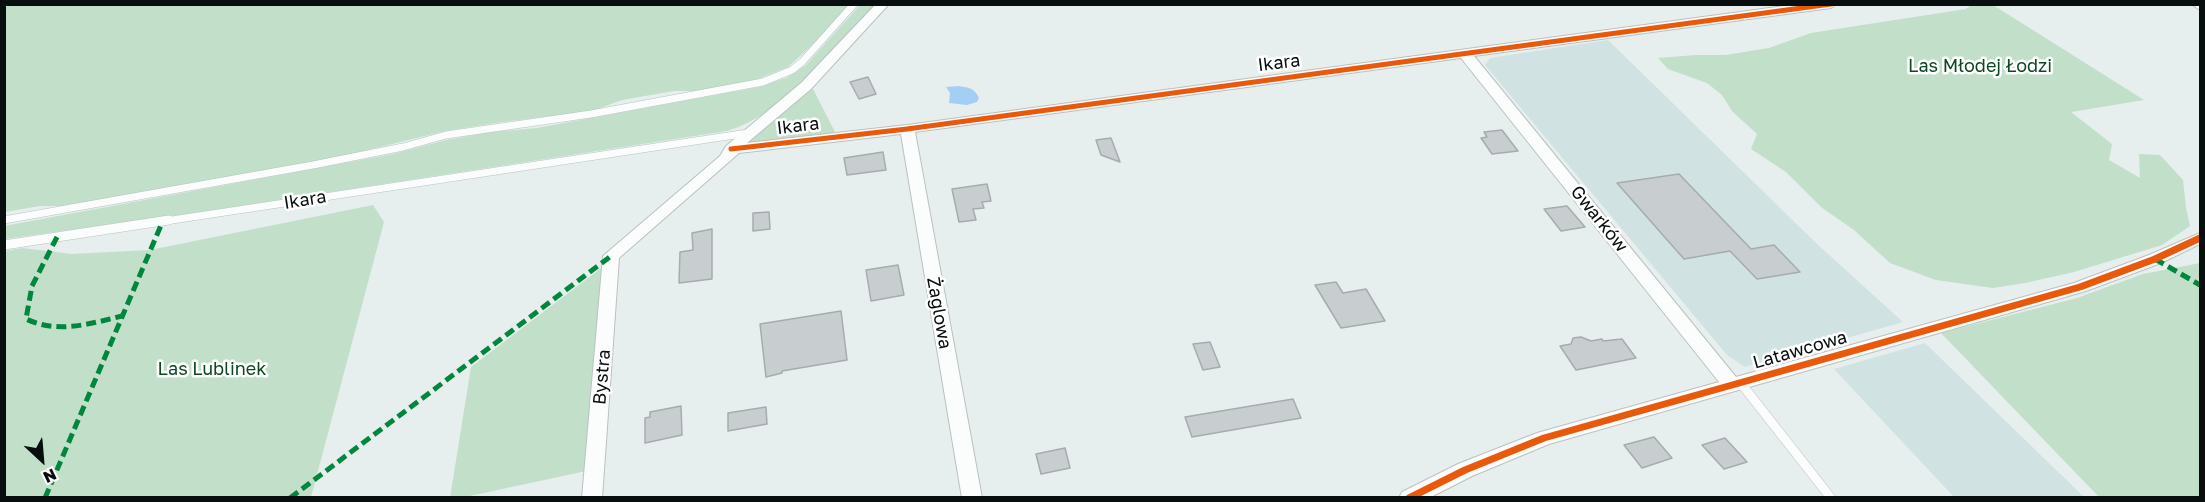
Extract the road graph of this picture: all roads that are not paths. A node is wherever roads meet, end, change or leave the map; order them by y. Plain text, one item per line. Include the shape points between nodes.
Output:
1 (854, 4) edge
2 (883, 4) edge
3 (1831, 4) edge
4 (1465, 54) junction
5 (906, 129) junction
6 (748, 133) junction
7 (731, 149) junction
8 (4, 220) edge
9 (2200, 238) edge
10 (4, 245) edge
11 (1736, 384) junction
12 (592, 498) edge
13 (972, 498) edge
14 (1409, 498) edge
15 (1831, 498) edge

1 - 8 lane via 803,61 763,82 591,114 446,135 313,165
2 - 6 street via 806,86
3 - 4 street, Ikara
4 - 5 street, Ikara
4 - 11 street, Gwarków
5 - 7 street, Ikara
5 - 13 street, Żaglowa
6 - 7 street
6 - 10 lane, Ikara
7 - 12 street, Bystra via 725,159 611,256
9 - 11 street, Latawcowa via 2080,287
11 - 14 street, Latawcowa via 1544,438
11 - 15 lane

